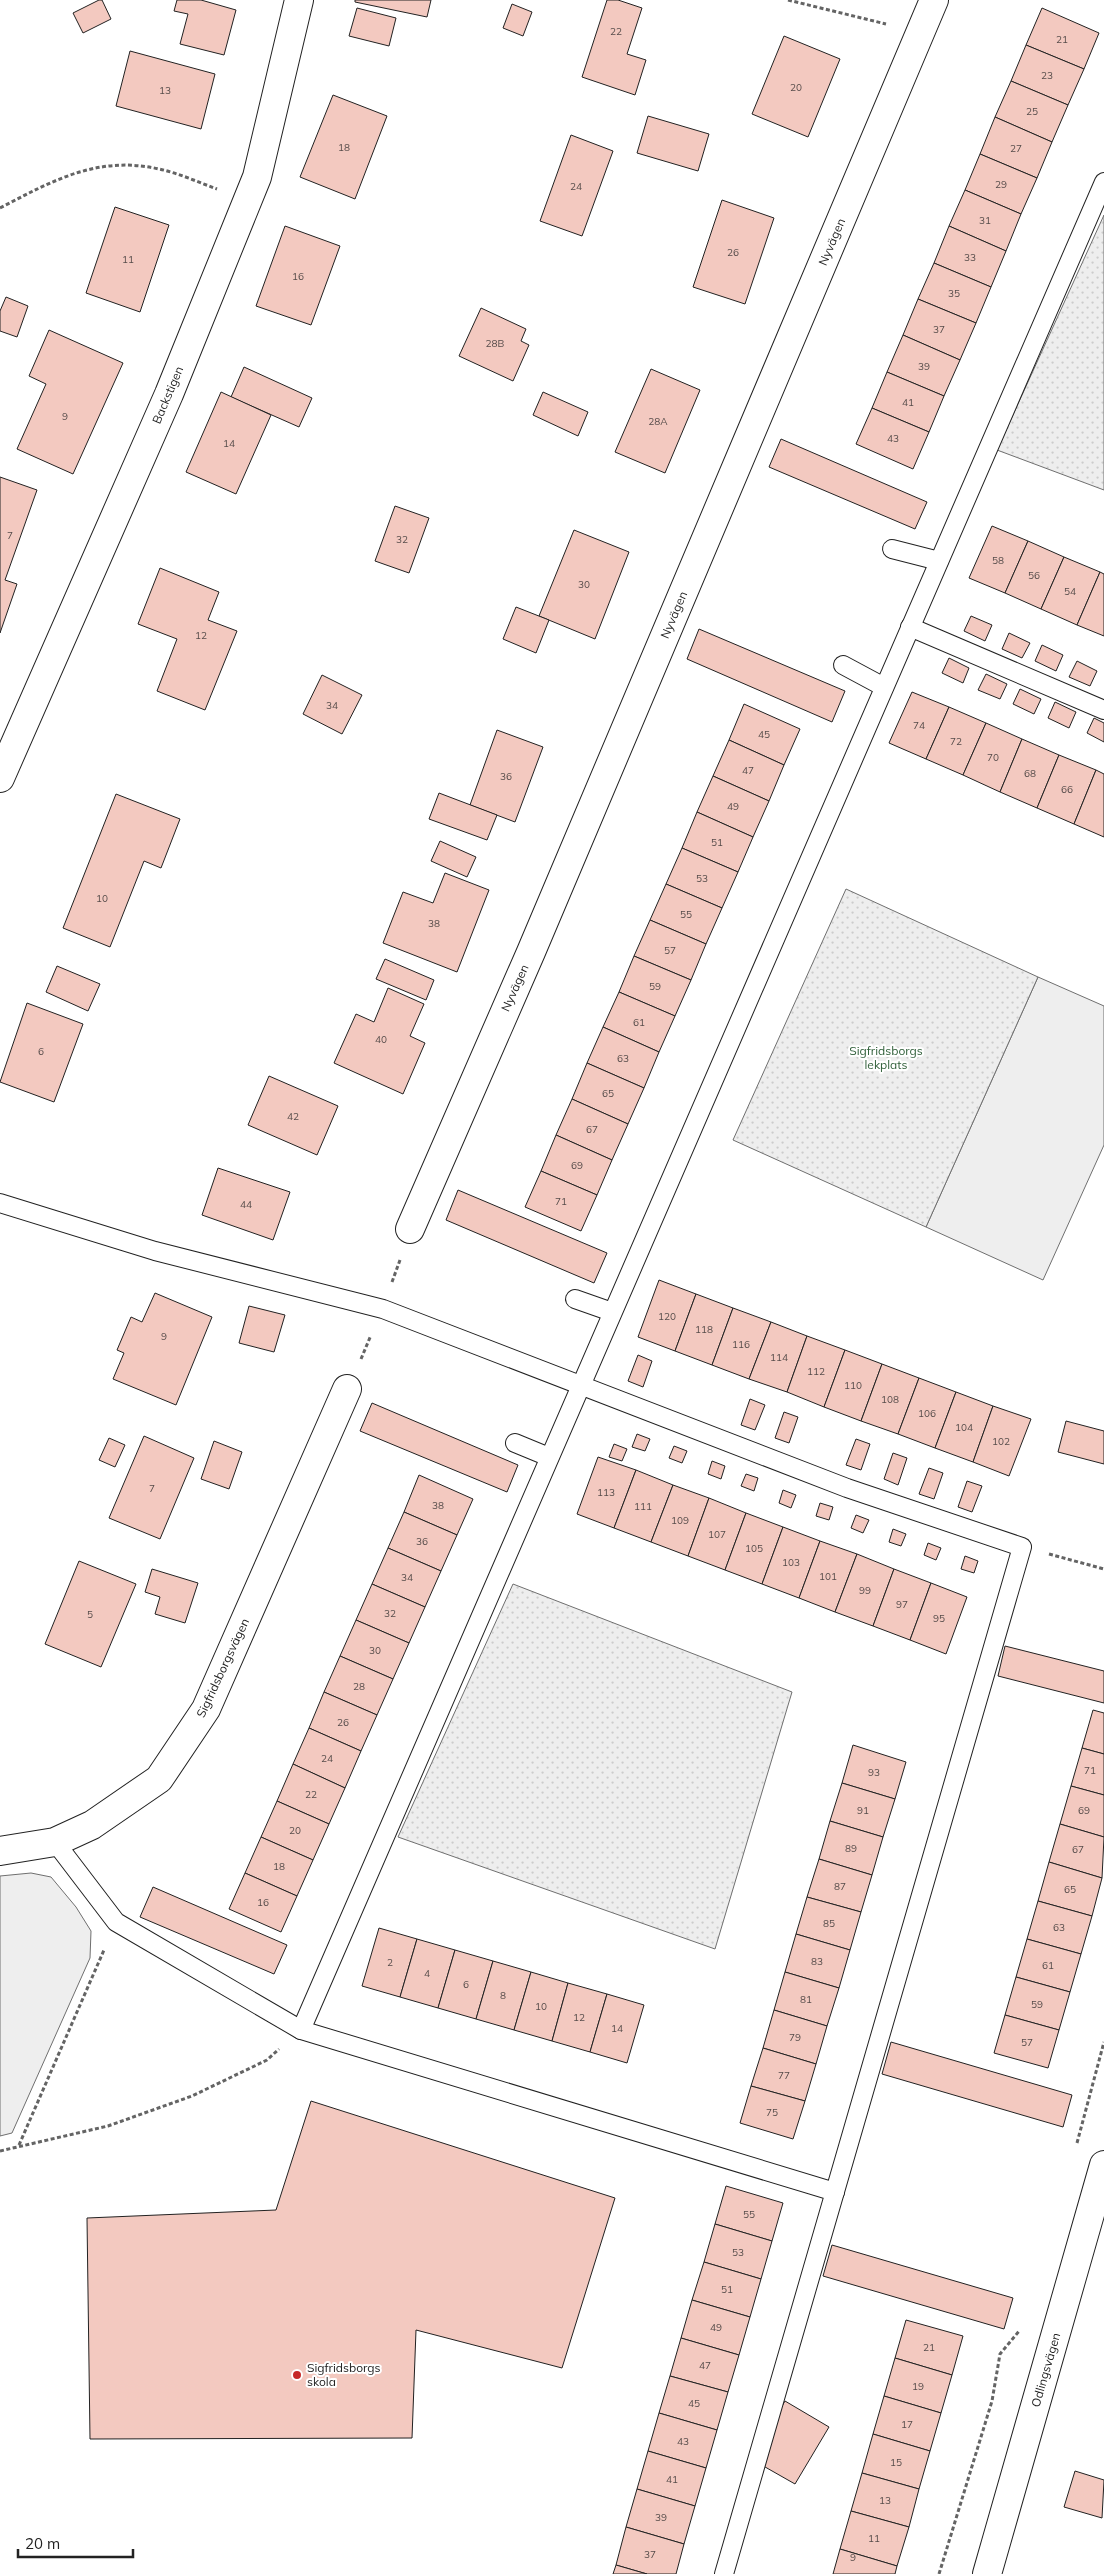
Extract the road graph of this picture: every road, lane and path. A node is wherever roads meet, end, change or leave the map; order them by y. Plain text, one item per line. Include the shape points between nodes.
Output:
1 (299, 0) edge
2 (788, 0) edge
3 (934, 0) edge
4 (921, 32) junction
5 (1104, 182) edge
6 (246, 204) junction
7 (0, 208) edge
8 (892, 549) dead end
9 (939, 561) junction
10 (910, 627) junction
11 (843, 665) dead end
12 (884, 687) junction
13 (1104, 710) edge
14 (0, 778) edge
15 (0, 1204) edge
16 (410, 1229) dead end
17 (575, 1299) dead end
18 (612, 1312) junction
19 (580, 1385) junction
20 (347, 1389) dead end
21 (515, 1443) dead end
22 (549, 1457) junction
23 (1022, 1547) junction
24 (1104, 1569) edge
25 (54, 1842) junction
26 (0, 1851) edge
27 (116, 1922) junction
28 (301, 2030) junction
29 (1104, 2042) edge
30 (19, 2145) junction
31 (1076, 2146) dead end
32 (0, 2151) edge
33 (1104, 2165) edge
34 (835, 2192) junction
35 (1022, 2328) dead end
36 (724, 2574) edge
37 (939, 2574) edge
38 (987, 2574) edge

1 - 6 street, Backstigen via 257,177
2 - 4 path
3 - 4 street, Nyvägen
4 - 16 street, Nyvägen
5 - 9 lane
6 - 7 path via 216,188 159,169 129,165 96,167 72,173
6 - 14 street, Backstigen via 169,394
8 - 9 lane
9 - 10 lane
10 - 12 lane
10 - 13 lane
11 - 12 lane
12 - 18 lane
15 - 19 lane via 154,1251 382,1309
17 - 18 lane
18 - 19 lane
19 - 22 lane
19 - 23 lane via 847,1488
20 - 25 street, Sigfridsborgsvägen via 206,1710 159,1778 92,1825
21 - 22 lane
22 - 28 lane
23 - 24 path
23 - 34 lane
25 - 26 street, Sigfridsborgsvägen
25 - 27 lane
27 - 28 lane
27 - 30 path
28 - 30 path via 267,2060 192,2096 108,2126
28 - 34 lane
29 - 31 path
30 - 32 path
33 - 38 street, Odlingsvägen
34 - 36 lane
35 - 37 path via 1000,2354 992,2401

